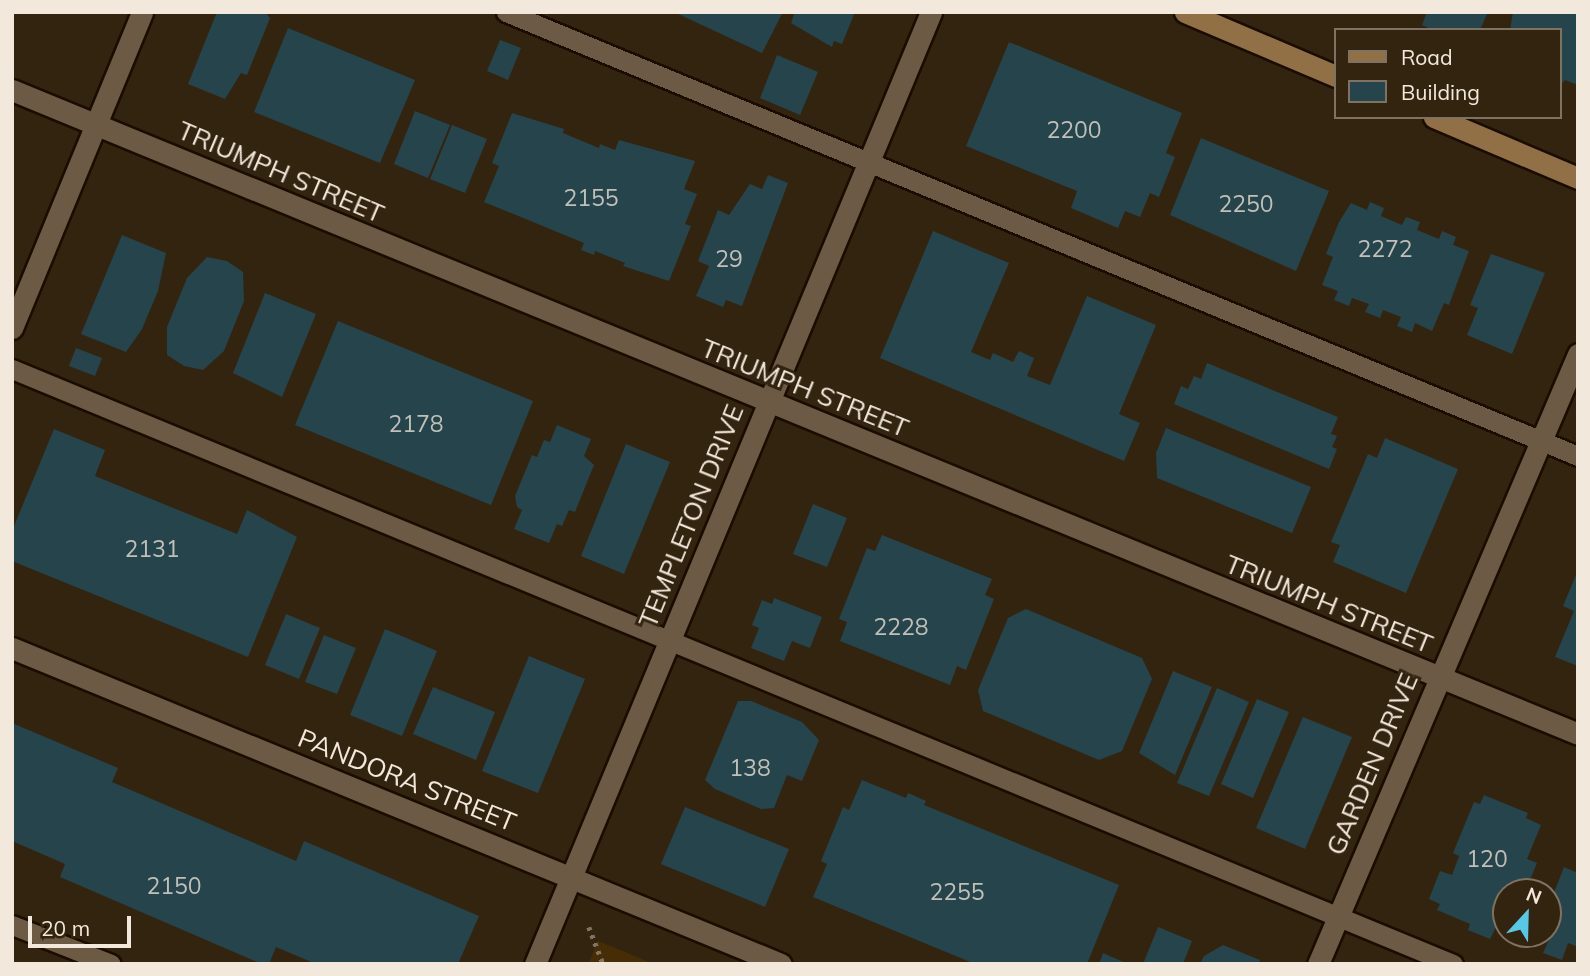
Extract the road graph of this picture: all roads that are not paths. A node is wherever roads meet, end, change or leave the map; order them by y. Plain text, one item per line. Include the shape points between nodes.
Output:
1 (142, 12) edge
2 (506, 12) edge
3 (931, 12) edge
4 (1185, 12) edge
5 (1334, 75) edge
6 (12, 90) edge
7 (1439, 119) edge
8 (96, 125) junction
9 (867, 162) junction
10 (1578, 178) edge
11 (12, 328) edge
12 (1578, 354) edge
13 (12, 369) edge
14 (767, 404) junction
15 (1542, 440) junction
16 (1578, 456) edge
17 (670, 642) junction
18 (12, 648) edge
19 (1439, 679) junction
20 (1578, 734) edge
21 (572, 878) junction
22 (1337, 919) junction
23 (12, 925) edge
24 (111, 964) edge
25 (535, 964) edge
26 (781, 964) edge
27 (1318, 964) edge
28 (1453, 964) edge

1 - 8 street
2 - 9 lane
3 - 9 street, TEMPLETON DRIVE
4 - 5 main road
6 - 8 street, TRIUMPH STREET
7 - 10 main road
8 - 11 street
8 - 14 street, TRIUMPH STREET
9 - 14 street, TEMPLETON DRIVE
9 - 15 lane
12 - 15 street, GARDEN DRIVE
13 - 17 lane
14 - 17 street, TEMPLETON DRIVE
14 - 19 street, TRIUMPH STREET
15 - 16 lane
15 - 19 street, GARDEN DRIVE
17 - 21 street, TEMPLETON DRIVE
17 - 22 lane
18 - 21 street, PANDORA STREET
19 - 20 street, TRIUMPH STREET
19 - 22 street, GARDEN DRIVE
21 - 25 street, TEMPLETON DRIVE
21 - 26 street, PANDORA STREET
22 - 27 street, GARDEN DRIVE
22 - 28 lane
23 - 24 lane

